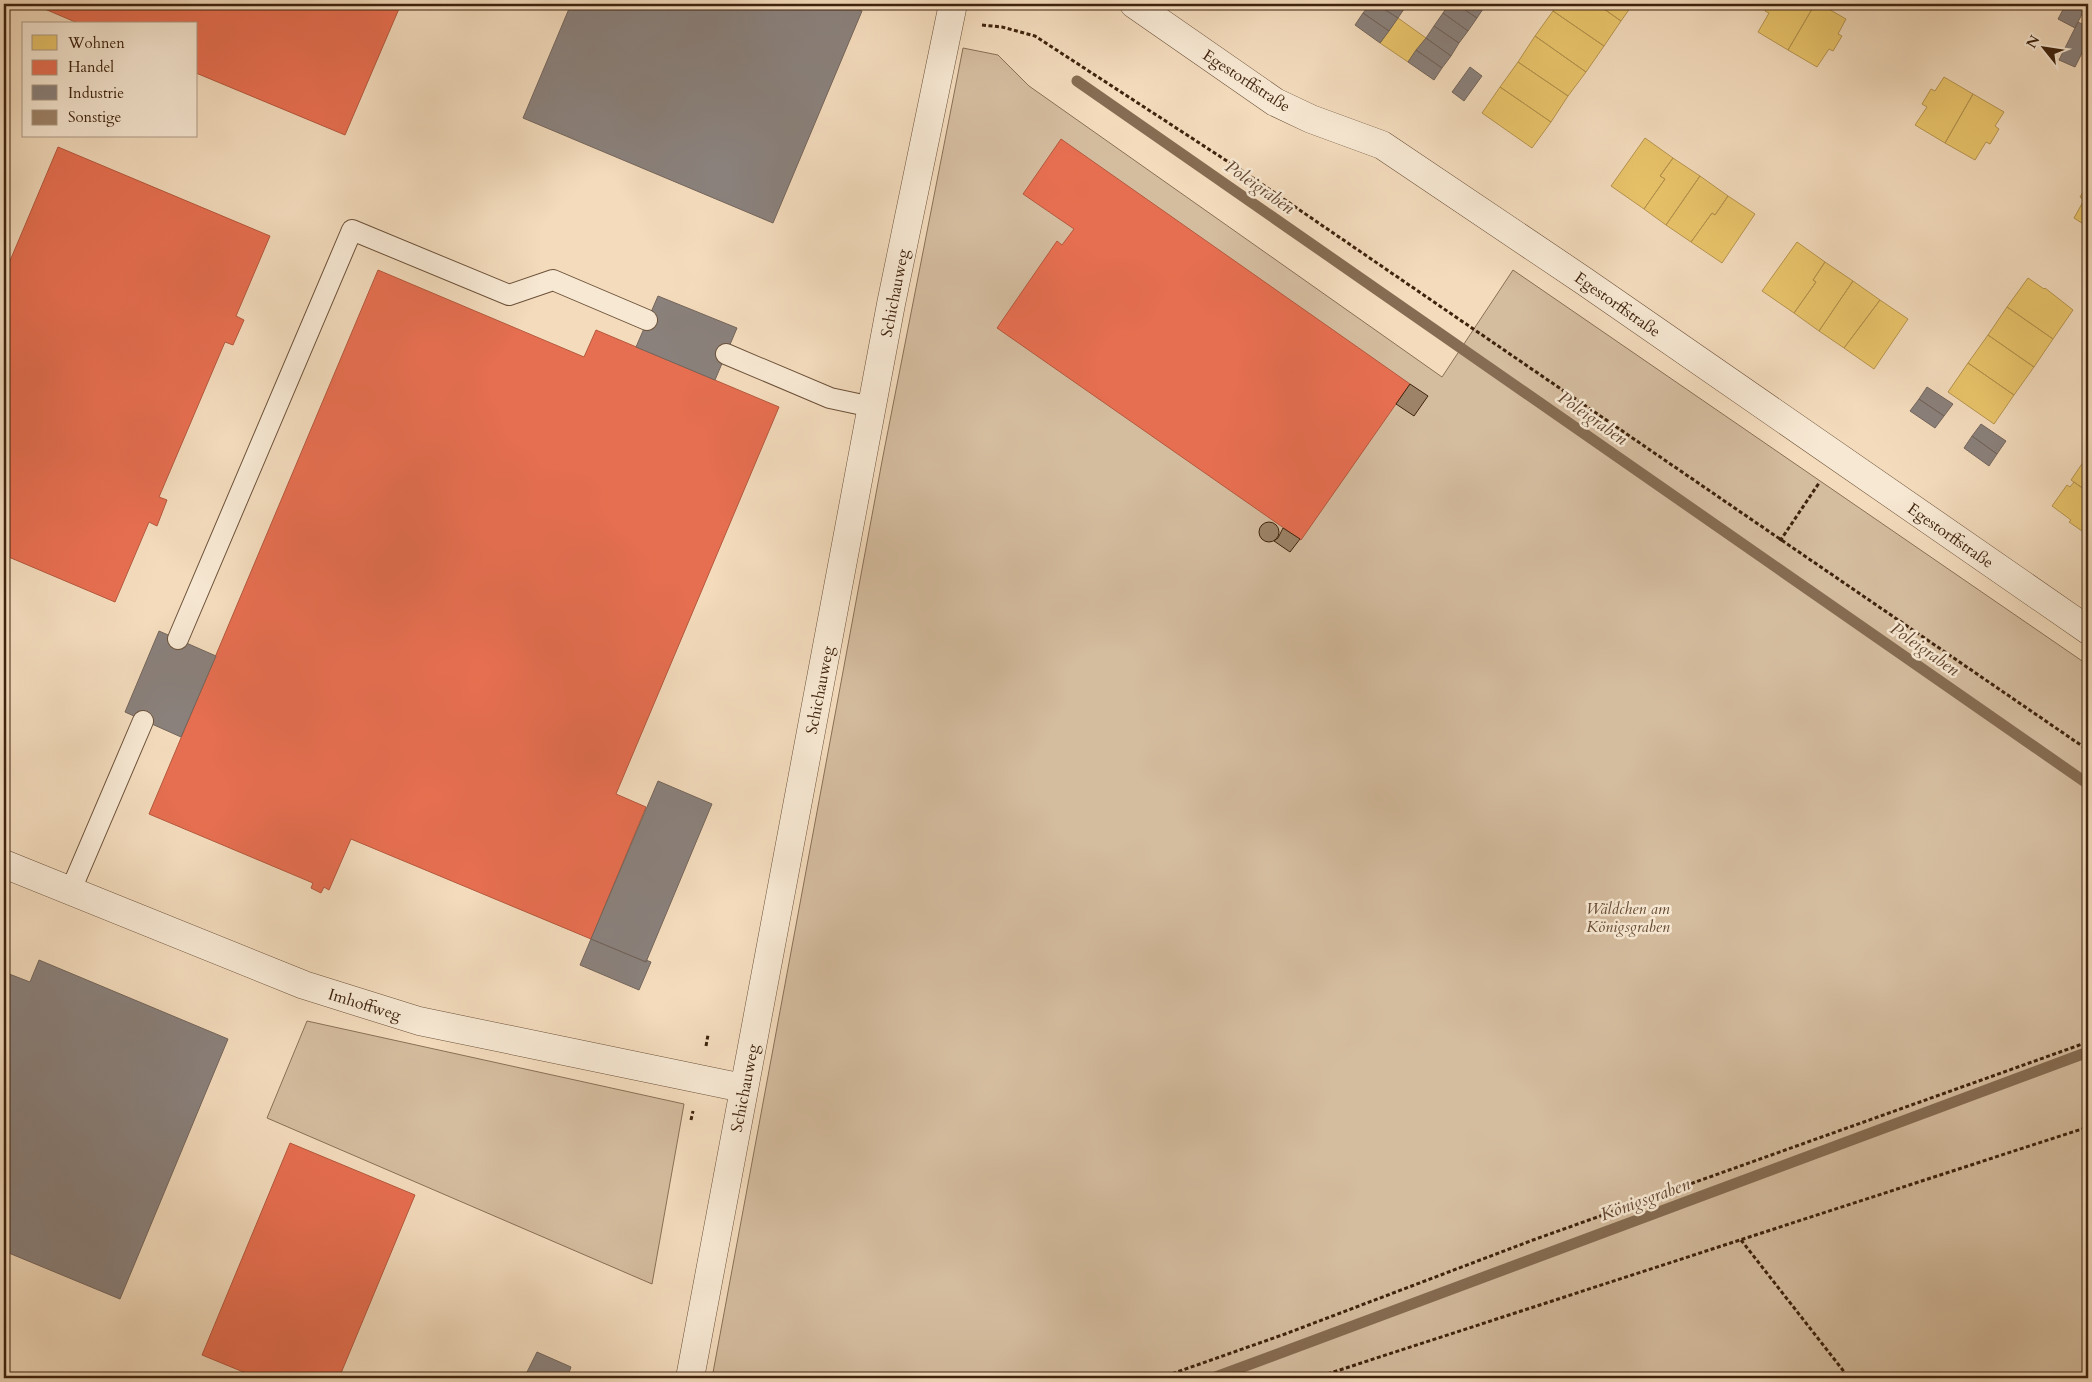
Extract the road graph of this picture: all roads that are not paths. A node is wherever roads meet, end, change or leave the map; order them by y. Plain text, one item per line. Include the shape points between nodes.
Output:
1 (1134, 4) edge
2 (951, 13) edge
3 (648, 320) dead end
4 (726, 354) dead end
5 (872, 407) junction
6 (2088, 630) edge
7 (178, 639) dead end
8 (143, 720) dead end
9 (4, 864) edge
10 (70, 892) junction
11 (744, 1088) junction
12 (690, 1378) edge

1 - 6 street, Egestorffstraße via 1274,102 1382,145 1584,280
2 - 5 street, Schichauweg
3 - 7 lane via 553,280 509,295 352,230
4 - 5 lane via 830,398
5 - 11 street, Schichauweg
8 - 10 lane
9 - 10 street, Imhoffweg
10 - 11 street, Imhoffweg via 304,985 419,1021
11 - 12 street, Schichauweg

